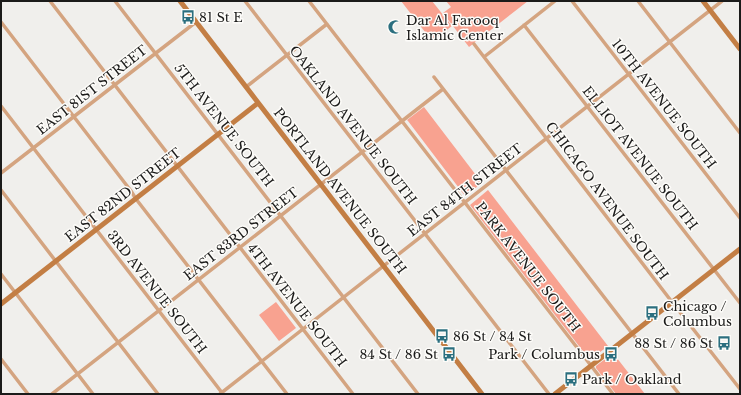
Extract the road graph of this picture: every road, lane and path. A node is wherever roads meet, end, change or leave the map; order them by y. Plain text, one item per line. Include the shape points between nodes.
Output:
1 (50, 1) edge
2 (116, 1) edge
3 (180, 1) edge
4 (245, 1) edge
5 (309, 1) edge
6 (555, 1) edge
7 (572, 1) edge
8 (638, 1) edge
9 (703, 1) edge
10 (722, 1) edge
11 (710, 11) junction
12 (1, 22) edge
13 (196, 22) junction
14 (327, 24) junction
15 (524, 25) junction
16 (670, 42) junction
17 (474, 44) dead end
18 (740, 49) edge
19 (156, 53) junction
20 (287, 55) junction
21 (484, 57) junction
22 (628, 74) junction
23 (434, 77) dead end
24 (115, 85) junction
25 (246, 86) junction
26 (443, 89) junction
27 (258, 103) junction
28 (1, 106) edge
29 (588, 106) junction
30 (74, 117) junction
31 (402, 121) junction
32 (740, 133) edge
33 (218, 134) junction
34 (547, 138) junction
35 (33, 148) junction
36 (362, 152) junction
37 (178, 166) junction
38 (506, 170) junction
39 (1, 174) edge
40 (321, 184) junction
41 (1, 190) edge
42 (136, 199) junction
43 (465, 202) junction
44 (281, 215) junction
45 (740, 218) edge
46 (96, 230) junction
47 (425, 234) junction
48 (240, 247) junction
49 (740, 249) edge
50 (56, 261) junction
51 (384, 266) junction
52 (714, 270) junction
53 (1, 274) edge
54 (198, 280) junction
55 (16, 293) junction
56 (344, 297) junction
57 (672, 302) junction
58 (740, 303) edge
59 (1, 304) edge
60 (159, 311) junction
61 (303, 329) junction
62 (632, 334) junction
63 (118, 342) junction
64 (1, 359) edge
65 (262, 362) junction
66 (591, 366) junction
67 (78, 374) junction
68 (740, 389) edge
69 (28, 394) edge
70 (52, 394) edge
71 (93, 394) edge
72 (158, 394) edge
73 (222, 394) edge
74 (287, 394) edge
75 (353, 394) edge
76 (418, 394) edge
77 (482, 394) edge
78 (549, 394) edge
79 (555, 394) edge
80 (613, 394) edge
81 (679, 394) edge

1 - 24 street, 4TH AVENUE SOUTH
2 - 19 street, 5TH AVENUE SOUTH
3 - 13 street, PORTLAND AVENUE SOUTH
4 - 20 street, OAKLAND AVENUE SOUTH
5 - 14 street, PARK AVENUE SOUTH
6 - 15 street
7 - 22 street, 10TH AVENUE SOUTH
8 - 16 street
9 - 11 street
10 - 11 street, EAST 84TH STREET
11 - 16 street, EAST 84TH STREET
11 - 18 street
12 - 30 street
13 - 19 street, EAST 81ST STREET
13 - 25 street, PORTLAND AVENUE SOUTH
14 - 20 street
14 - 31 street, PARK AVENUE SOUTH
15 - 21 street
15 - 29 street, ELLIOT AVENUE SOUTH
16 - 22 street, EAST 84TH STREET
16 - 32 street
17 - 21 street, CHICAGO AVENUE SOUTH
19 - 24 street, EAST 81ST STREET
19 - 33 street, 5TH AVENUE SOUTH
20 - 25 street
20 - 36 street, OAKLAND AVENUE SOUTH
21 - 34 street, CHICAGO AVENUE SOUTH
22 - 29 street, EAST 84TH STREET
22 - 45 street, 10TH AVENUE SOUTH
23 - 26 street
24 - 30 street, EAST 81ST STREET
24 - 37 street, 4TH AVENUE SOUTH
25 - 27 street, PORTLAND AVENUE SOUTH
26 - 31 street, EAST 83RD STREET
26 - 38 street
27 - 33 street, EAST 82ND STREET
27 - 40 street, PORTLAND AVENUE SOUTH
28 - 35 street, 3RD AVENUE SOUTH
29 - 34 street, EAST 84TH STREET
29 - 52 street, ELLIOT AVENUE SOUTH
30 - 35 street, EAST 81ST STREET
30 - 42 street
31 - 36 street, EAST 83RD STREET
31 - 43 street, PARK AVENUE SOUTH
33 - 37 street, EAST 82ND STREET
33 - 44 street, 5TH AVENUE SOUTH
34 - 38 street, EAST 84TH STREET
34 - 57 street, CHICAGO AVENUE SOUTH
35 - 39 street, EAST 81ST STREET
35 - 46 street, 3RD AVENUE SOUTH
36 - 40 street, EAST 83RD STREET
36 - 47 street, OAKLAND AVENUE SOUTH
37 - 42 street, EAST 82ND STREET
37 - 48 street, 4TH AVENUE SOUTH
38 - 43 street, EAST 84TH STREET
38 - 62 street
40 - 44 street, EAST 83RD STREET
40 - 51 street, PORTLAND AVENUE SOUTH
41 - 50 street
42 - 46 street, EAST 82ND STREET
42 - 54 street
43 - 47 street, EAST 84TH STREET
43 - 66 street, PARK AVENUE SOUTH
44 - 48 street, EAST 83RD STREET
44 - 56 street, 5TH AVENUE SOUTH
46 - 50 street, EAST 82ND STREET
46 - 60 street, 3RD AVENUE SOUTH
47 - 51 street, EAST 84TH STREET
47 - 78 street, OAKLAND AVENUE SOUTH
48 - 54 street, EAST 83RD STREET
48 - 61 street, 4TH AVENUE SOUTH
49 - 52 street
50 - 55 street, EAST 82ND STREET
50 - 63 street
51 - 56 street, EAST 84TH STREET
51 - 77 street, PORTLAND AVENUE SOUTH
52 - 57 street
52 - 58 street, ELLIOT AVENUE SOUTH
53 - 55 street
54 - 60 street, EAST 83RD STREET
54 - 65 street
55 - 59 street, EAST 82ND STREET
55 - 67 street
56 - 61 street, EAST 84TH STREET
56 - 76 street, 5TH AVENUE SOUTH
57 - 62 street
57 - 68 street, CHICAGO AVENUE SOUTH
60 - 63 street, EAST 83RD STREET
60 - 73 street, 3RD AVENUE SOUTH
61 - 65 street, EAST 84TH STREET
61 - 75 street, 4TH AVENUE SOUTH
62 - 66 street
62 - 81 street
63 - 67 street, EAST 83RD STREET
63 - 72 street
64 - 69 street
65 - 73 street, EAST 84TH STREET
65 - 74 street
66 - 79 street
66 - 80 street, PARK AVENUE SOUTH
67 - 70 street, EAST 83RD STREET
67 - 71 street

